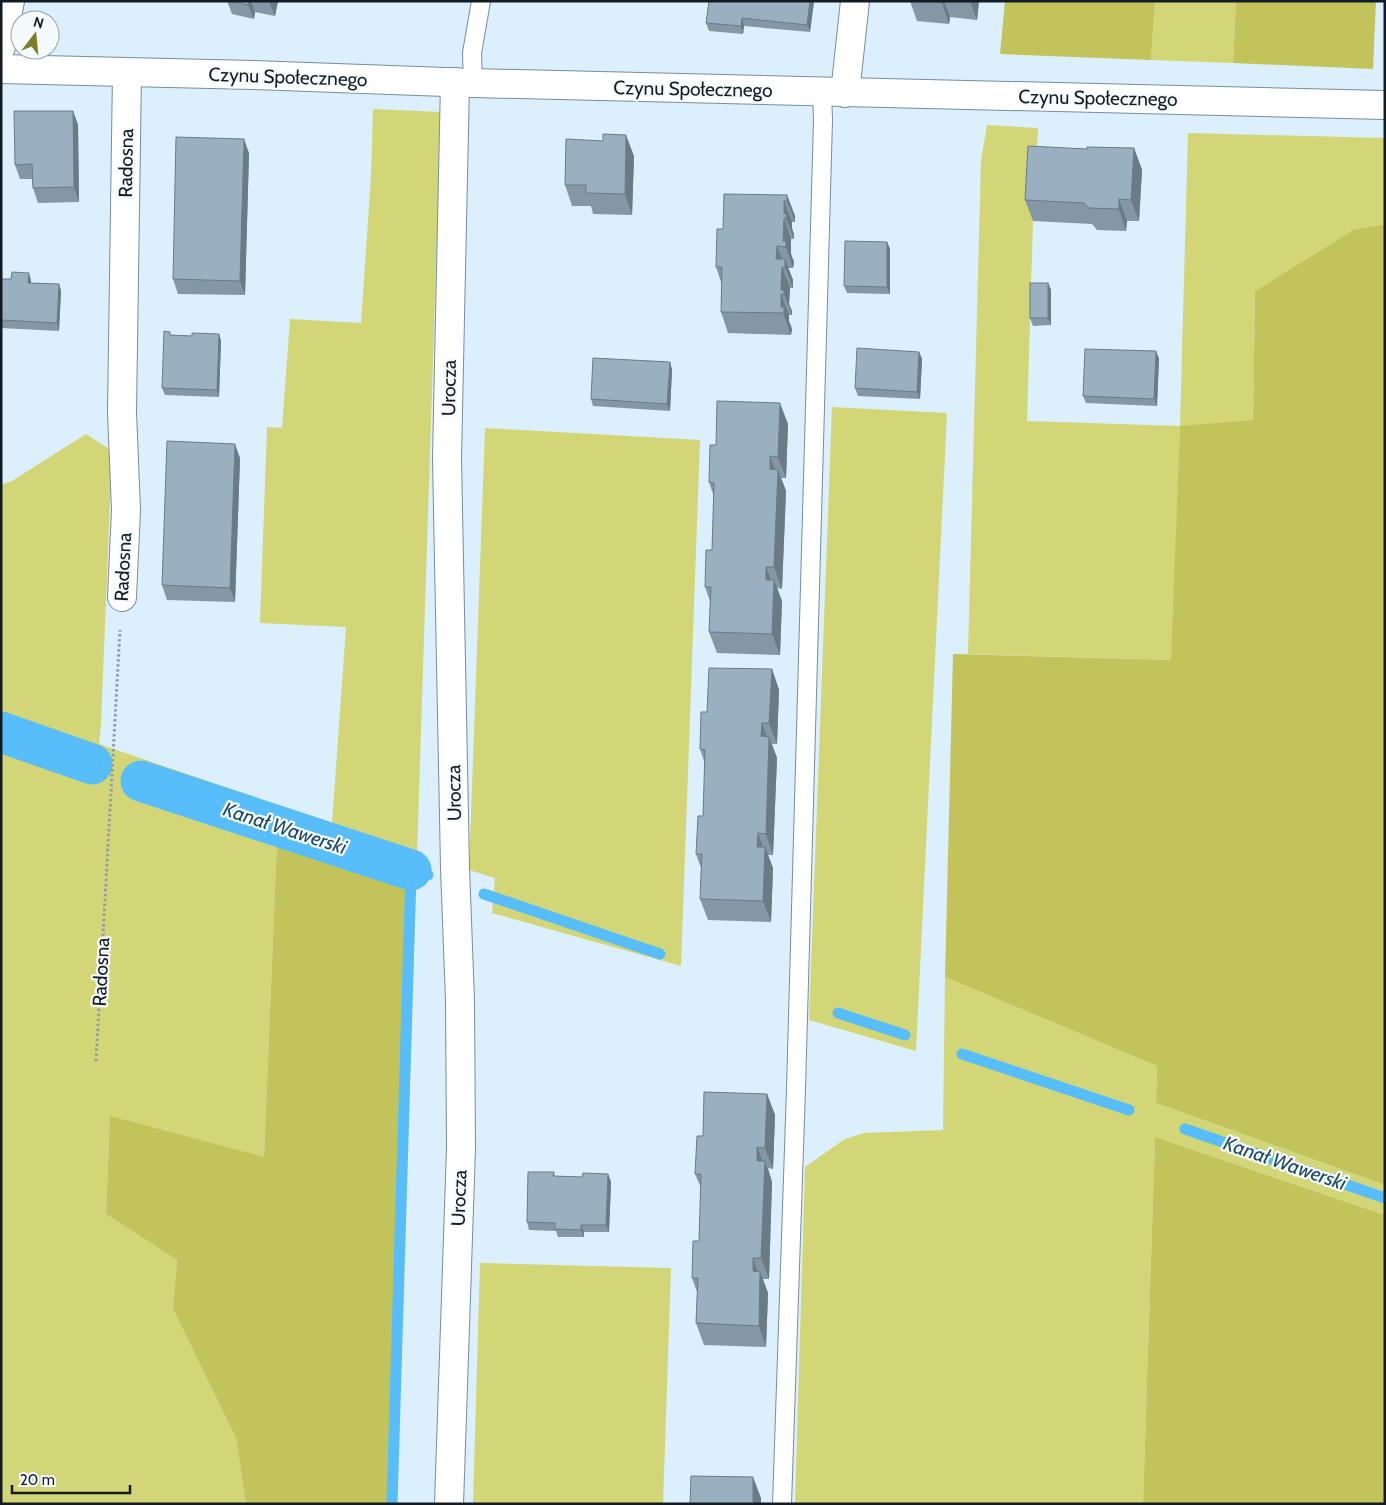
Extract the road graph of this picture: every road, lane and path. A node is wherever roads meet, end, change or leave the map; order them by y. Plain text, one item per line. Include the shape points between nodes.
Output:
1 (10, 1) edge
2 (481, 1) edge
3 (855, 1) edge
4 (1, 47) edge
5 (1, 69) edge
6 (127, 73) junction
7 (464, 83) junction
8 (833, 92) junction
9 (1385, 105) edge
10 (122, 596) joint
11 (96, 1061) dead end
12 (449, 1504) edge
13 (782, 1504) edge

1 - 4 street
2 - 7 lane
3 - 8 street
5 - 6 street, Czynu Społecznego
6 - 7 street, Czynu Społecznego
6 - 10 street, Radosna via 122,412 126,510
7 - 8 street, Czynu Społecznego
7 - 12 street, Urocza via 447,458 461,1148
8 - 9 street, Czynu Społecznego
8 - 13 lane via 823,130
10 - 11 path, Radosna

